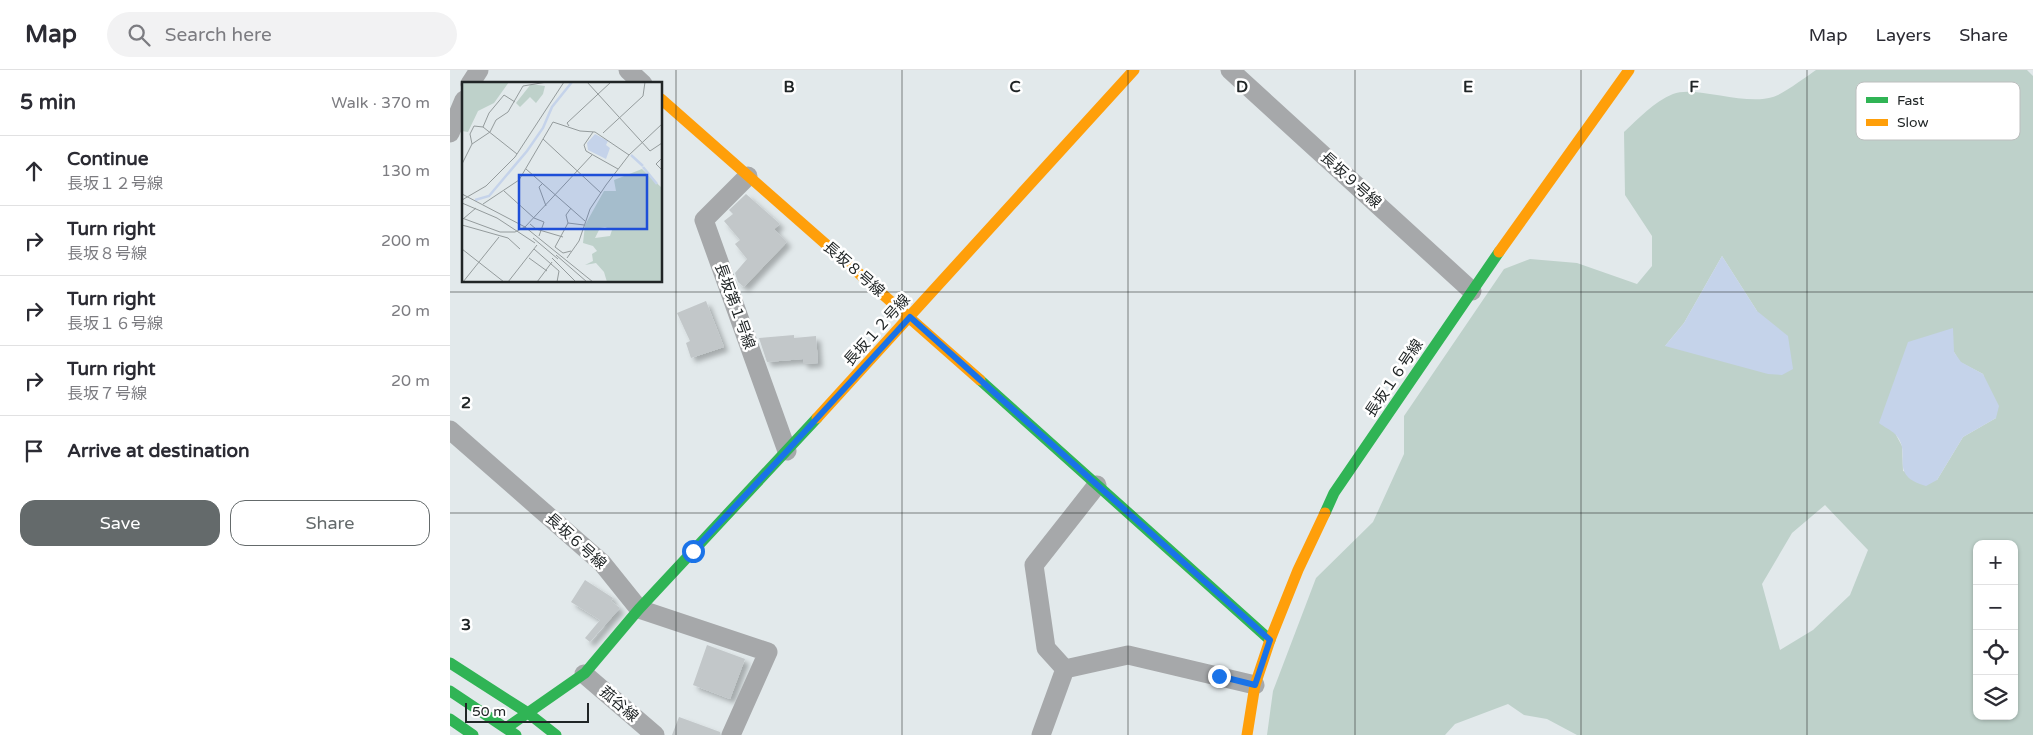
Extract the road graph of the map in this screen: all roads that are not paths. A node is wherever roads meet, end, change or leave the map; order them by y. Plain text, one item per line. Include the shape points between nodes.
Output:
1 (479, 70) edge
2 (628, 70) edge
3 (1134, 70) edge
4 (1230, 70) edge
5 (1629, 70) edge
6 (471, 82) edge
7 (641, 82) edge
8 (662, 101) edge
9 (462, 105) edge
10 (450, 133) edge
11 (748, 176) junction
12 (1472, 291) junction
13 (910, 317) junction
14 (450, 430) edge
15 (787, 451) junction
16 (1097, 485) junction
17 (639, 609) junction
18 (1270, 640) junction
19 (450, 663) edge
20 (1065, 669) junction
21 (584, 674) junction
22 (1255, 685) junction
23 (450, 691) edge
24 (528, 713) junction
25 (450, 719) edge
26 (474, 735) edge
27 (494, 735) edge
28 (516, 735) edge
29 (556, 735) edge
30 (655, 735) edge
31 (731, 735) edge
32 (1041, 735) edge
33 (1247, 735) edge

1 - 6 street
2 - 7 street
3 - 13 main road, 長坂１２号線
4 - 12 street, 長坂９号線
5 - 12 main road, 長坂１６号線
8 - 11 main road, 長坂８号線
9 - 10 street
11 - 13 main road, 長坂８号線
11 - 15 street, 長坂第１号線 via 704,220
12 - 18 main road, 長坂１６号線 via 1334,493
13 - 15 main road, 長坂１２号線
13 - 16 main road, 長坂８号線
14 - 17 street, 長坂６号線 via 602,563
15 - 17 main road, 長坂１２号線
16 - 18 main road, 長坂８号線
16 - 20 street via 1034,566 1046,648
17 - 21 main road, 長坂１２号線
17 - 31 street via 768,652
18 - 22 main road, 長坂１６号線
19 - 24 main road
20 - 22 street via 1128,655
20 - 32 street
21 - 24 main road, 長坂１２号線
21 - 30 street, 菰谷線
22 - 33 main road, 長坂１６号線
23 - 28 main road
24 - 27 main road, 長坂１２号線
24 - 29 main road
25 - 26 main road

